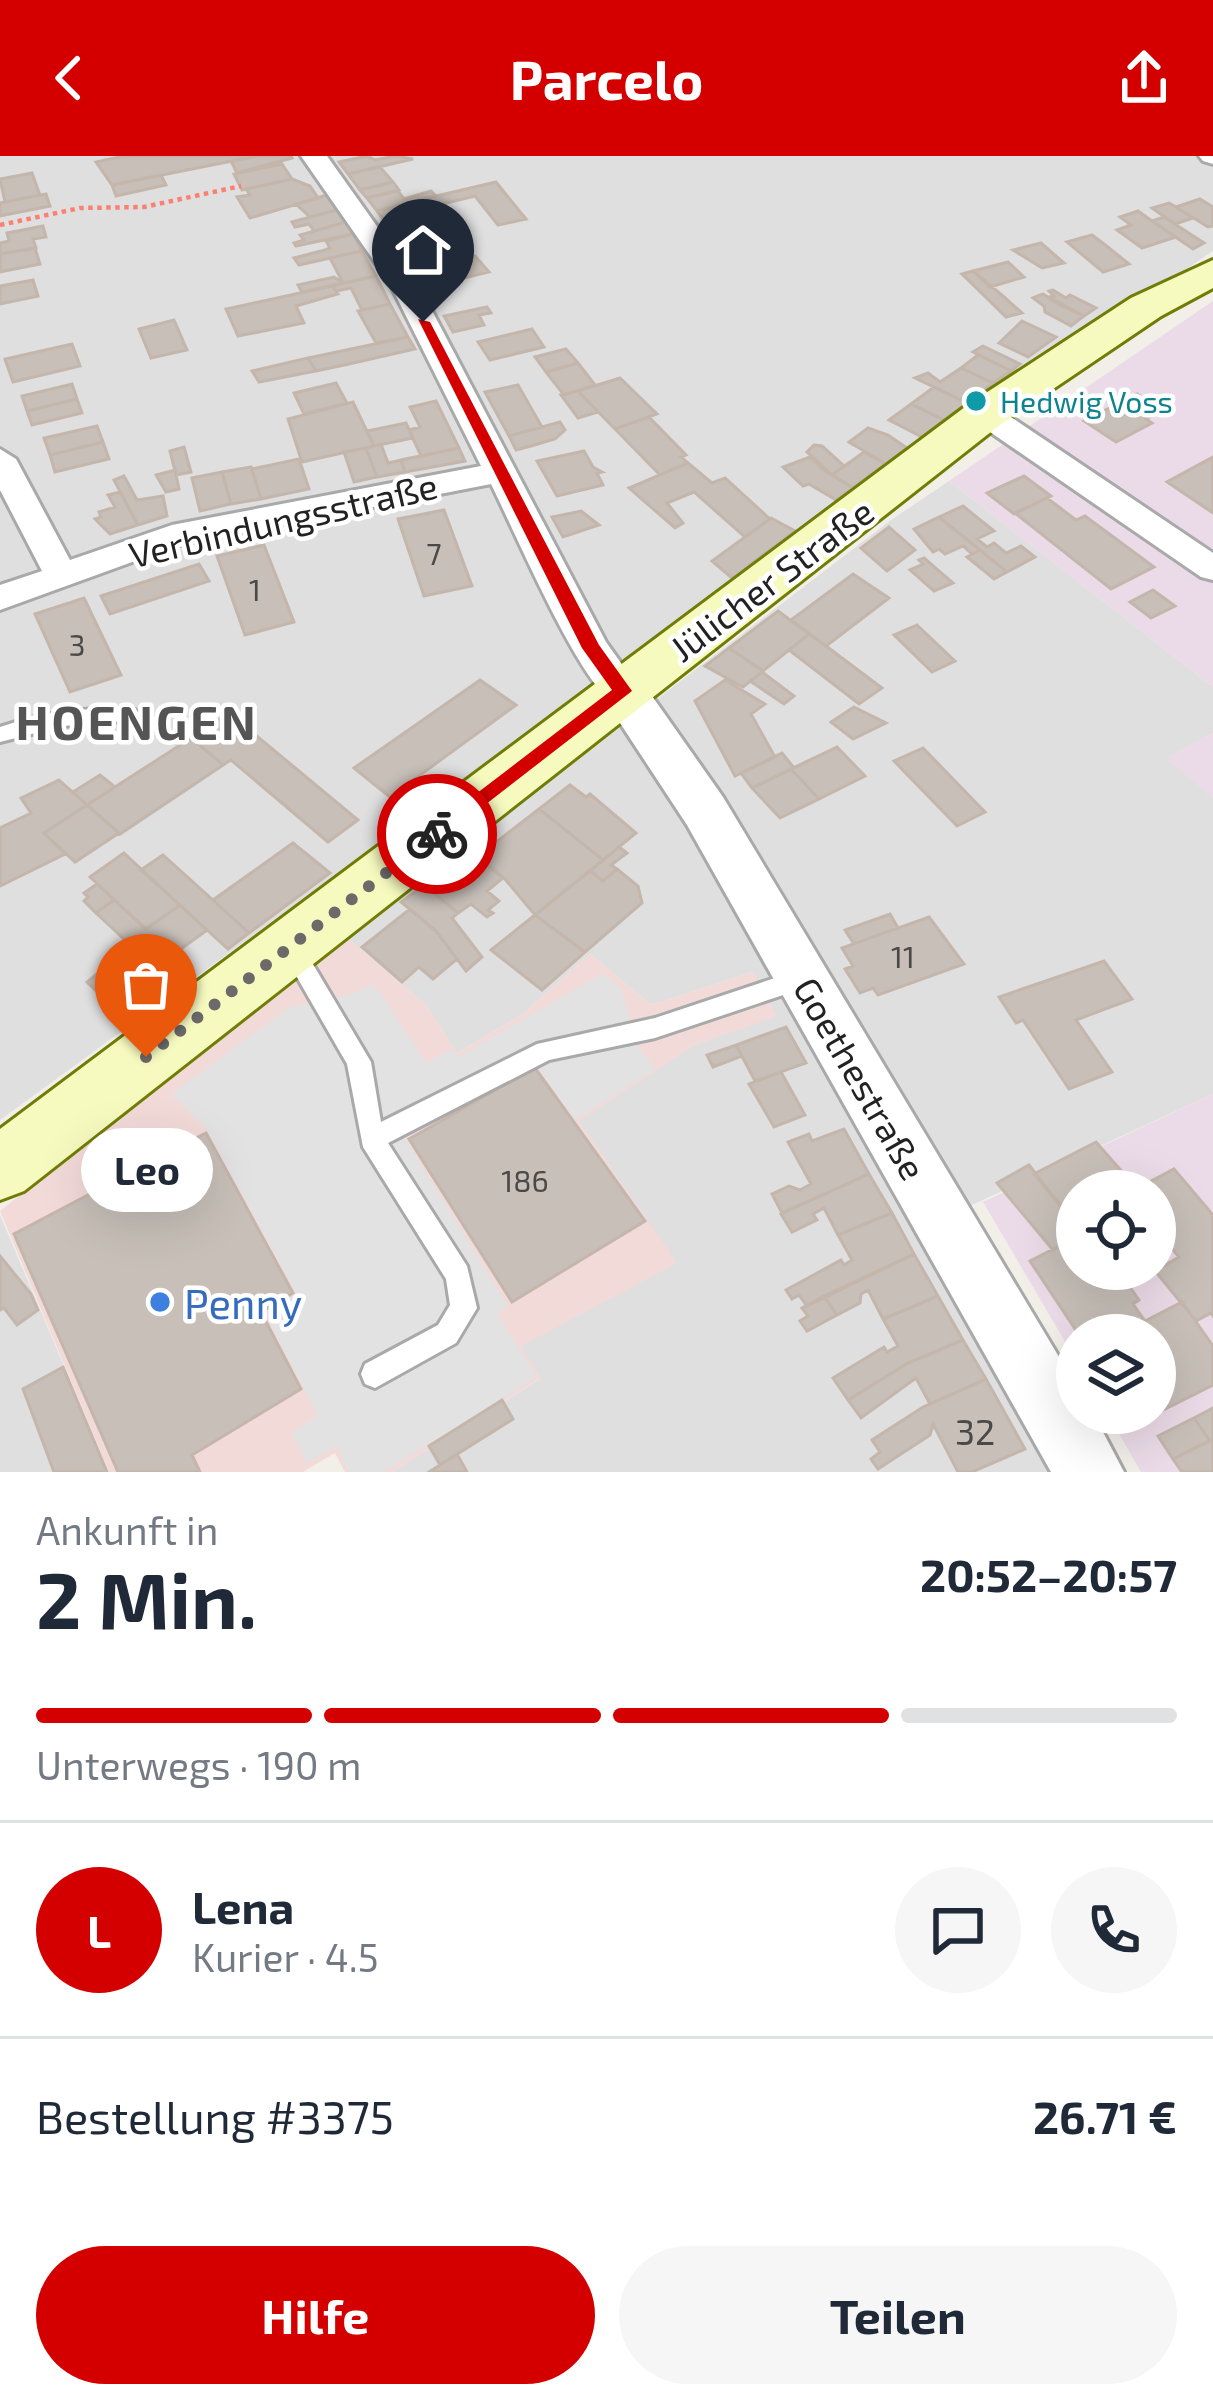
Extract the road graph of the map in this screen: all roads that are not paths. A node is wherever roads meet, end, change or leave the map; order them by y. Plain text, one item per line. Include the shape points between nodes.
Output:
1 (314, 156) edge
2 (1213, 272) edge
3 (985, 415) junction
4 (0, 459) edge
5 (500, 472) junction
6 (1213, 569) edge
7 (61, 575) junction
8 (0, 598) edge
9 (623, 691) junction
10 (128, 715) dead end
11 (0, 735) edge
12 (290, 946) junction
13 (803, 978) junction
14 (372, 1139) junction
15 (4, 1157) edge
16 (375, 1374) dead end
17 (1089, 1472) edge

1 - 5 street via 404,284
2 - 3 main road, Jülicher Straße
3 - 6 street
3 - 9 main road, Jülicher Straße
4 - 7 street
5 - 7 street, Verbindungsstraße via 172,536
5 - 9 street via 591,648
7 - 8 street, Verbindungsstraße
9 - 12 main road, Jülicher Straße
9 - 13 street, Goethestraße
10 - 11 lane via 77,715
12 - 14 lane via 359,1062
12 - 15 main road, Jülicher Straße
13 - 14 lane via 655,1028 545,1051
13 - 17 street, Goethestraße
14 - 16 lane via 458,1275 464,1308 447,1334

